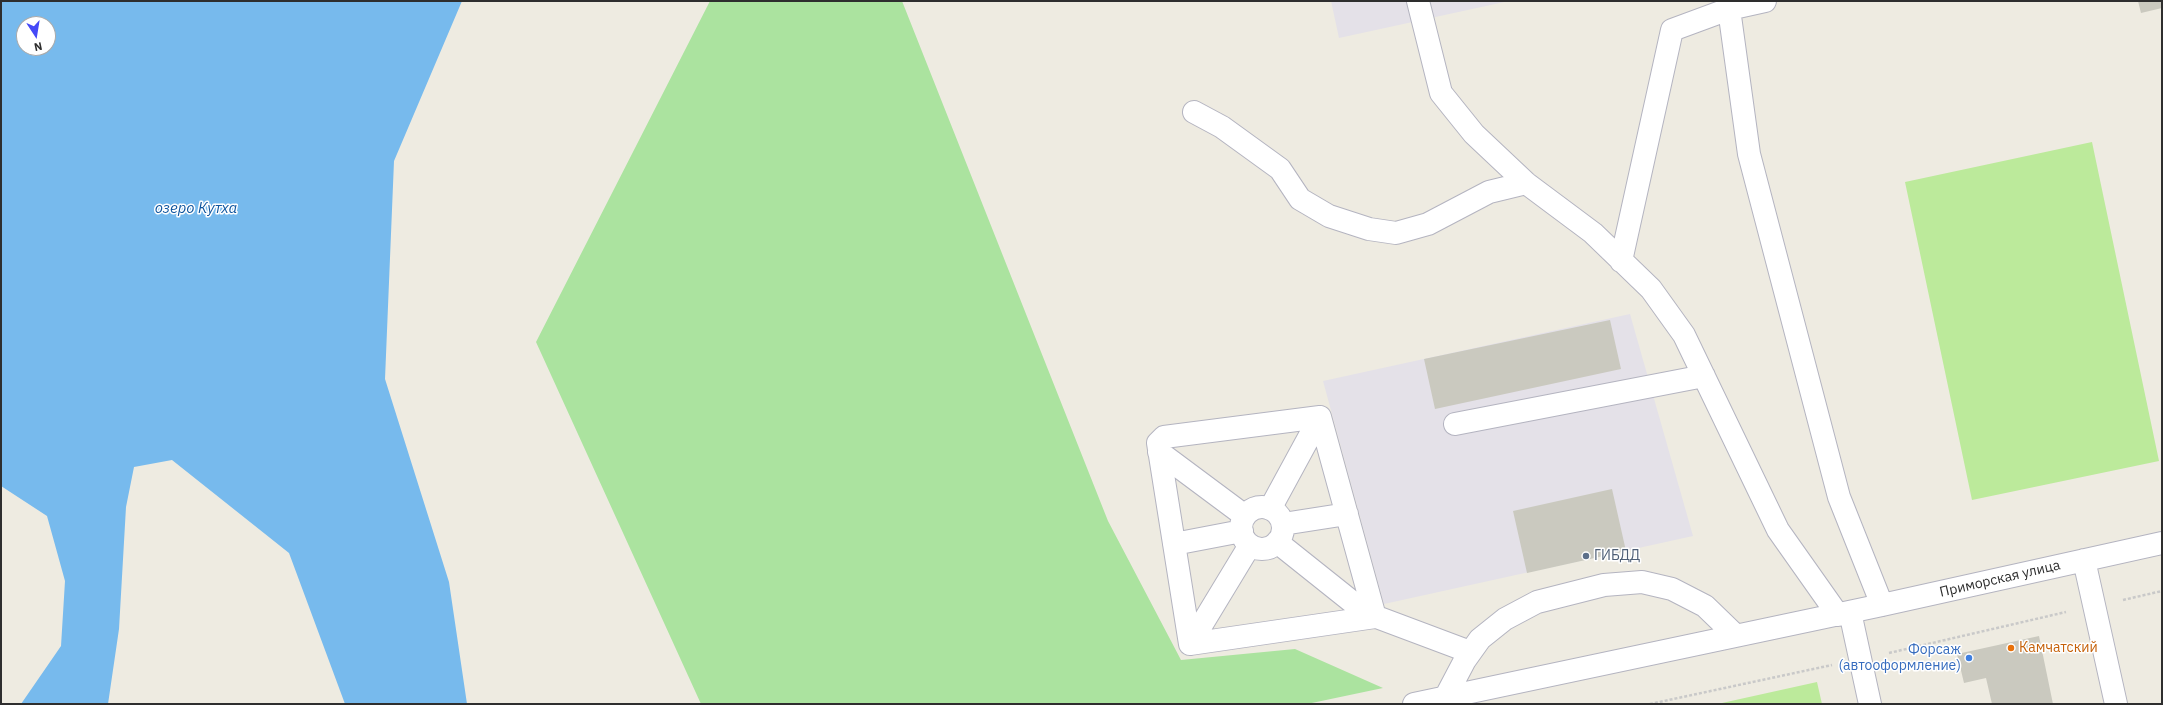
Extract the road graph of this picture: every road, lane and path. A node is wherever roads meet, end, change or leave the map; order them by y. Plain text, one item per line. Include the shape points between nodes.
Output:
1 (1418, 1) edge
2 (1766, 1) edge
3 (1729, 9) junction
4 (1194, 112) dead end
5 (1526, 183) junction
6 (1621, 260) junction
7 (1704, 376) junction
8 (1320, 417) junction
9 (1455, 424) dead end
10 (1159, 452) junction
11 (1347, 514) junction
12 (1277, 525) junction
13 (1246, 531) junction
14 (2162, 543) edge
15 (1174, 544) junction
16 (2084, 560) junction
17 (2162, 591) edge
18 (1882, 605) junction
19 (2094, 606) junction
20 (1844, 613) junction
21 (1375, 617) junction
22 (1735, 635) junction
23 (1190, 644) junction
24 (1470, 652) junction
25 (1860, 659) junction
26 (1445, 698) junction
27 (1414, 704) edge
28 (1650, 704) edge
29 (1870, 704) edge
30 (2116, 704) edge

1 - 5 street via 1441,93 1474,134
2 - 3 street
3 - 6 street via 1672,30
3 - 18 street via 1750,154 1839,497
4 - 5 street via 1222,126 1280,169 1300,199 1329,216 1369,229 1396,233 1428,224 1489,192
5 - 6 street via 1593,233
6 - 7 street via 1651,289 1684,335
7 - 9 street
7 - 20 street via 1778,530
8 - 10 street via 1164,437 1158,443
8 - 11 street
8 - 12 street
10 - 13 street
10 - 15 street
11 - 12 street
11 - 21 street
12 - 13 street via 1258,507
12 - 13 street via 1266,548 1258,548
12 - 21 street via 1366,613
13 - 15 street
13 - 23 street
14 - 16 street, Приморская улица
15 - 23 street
16 - 18 street, Приморская улица
16 - 19 street
17 - 19 path
18 - 20 street, Приморская улица
19 - 25 path
19 - 30 street
20 - 22 street, Приморская улица
20 - 25 street
21 - 23 street
21 - 24 street
22 - 24 street via 1705,606 1672,589 1642,582 1604,585 1537,602 1505,619 1480,639
22 - 26 street, Приморская улица
24 - 26 street
25 - 28 path
25 - 29 street
26 - 27 street, Приморская улица

